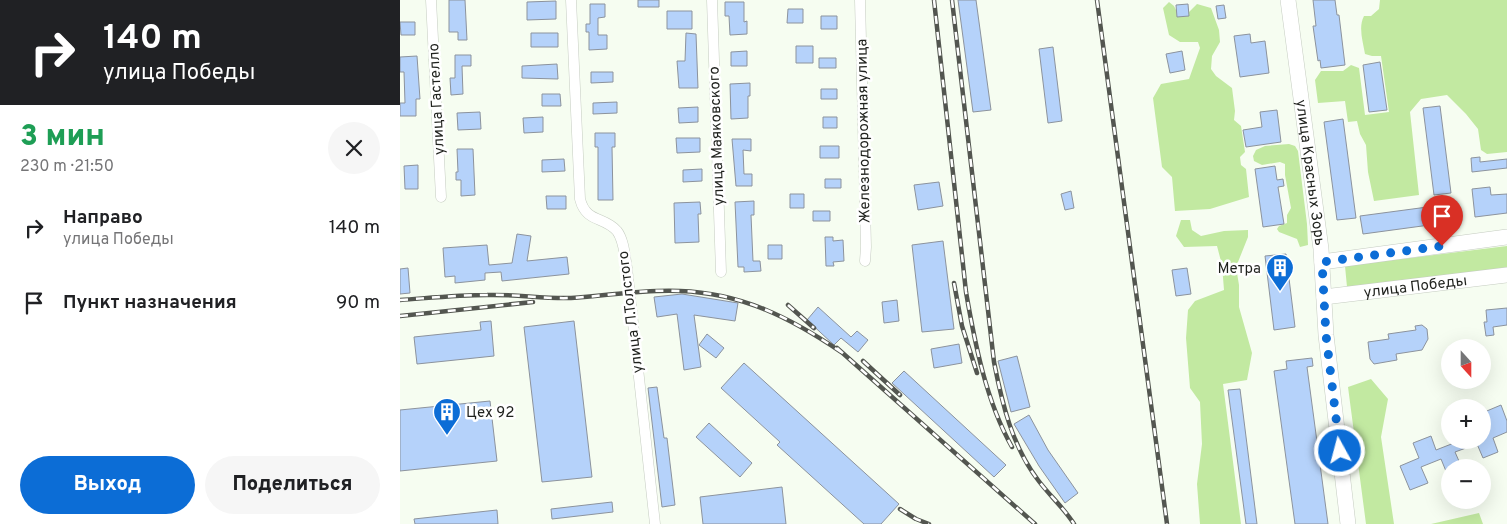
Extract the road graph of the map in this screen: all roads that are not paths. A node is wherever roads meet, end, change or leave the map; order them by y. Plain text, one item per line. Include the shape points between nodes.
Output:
1 (432, 0) edge
2 (571, 0) edge
3 (712, 0) edge
4 (860, 0) edge
5 (1288, 0) edge
6 (441, 197) dead end
7 (1507, 237) edge
8 (865, 261) dead end
9 (1322, 262) junction
10 (721, 272) dead end
11 (1507, 275) edge
12 (1324, 297) junction
13 (655, 524) edge
14 (1348, 524) edge

1 - 6 street, улица Гастелло
2 - 13 street, улица Л.Толстого via 580,199 588,215 616,230 621,240 627,268
3 - 10 street, улица Маяковского
4 - 8 street, Железнодорожная улица
5 - 9 street, улица Красных Зорь
7 - 9 street
9 - 12 street, улица Красных Зорь
11 - 12 street, улица Победы
12 - 14 street, улица Красных Зорь

